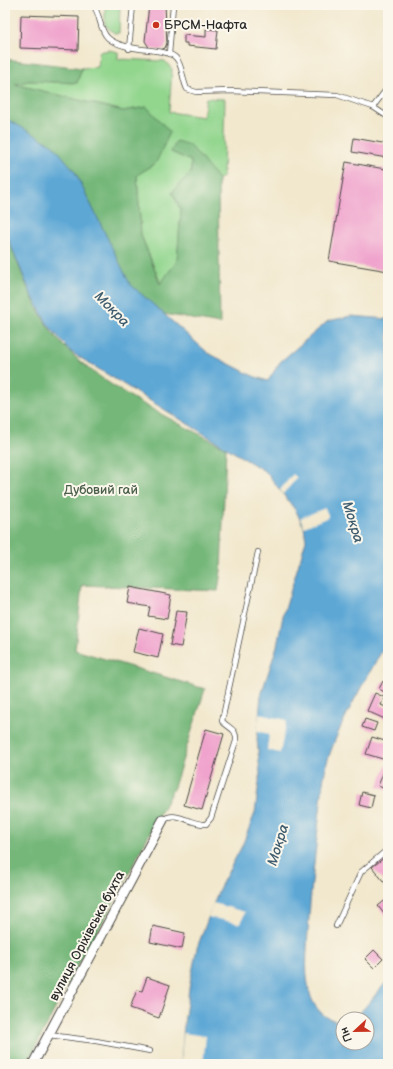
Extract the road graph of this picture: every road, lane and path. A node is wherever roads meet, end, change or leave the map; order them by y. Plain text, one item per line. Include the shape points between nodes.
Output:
1 (92, 5) edge
2 (132, 5) edge
3 (173, 5) edge
4 (129, 48) junction
5 (169, 54) junction
6 (388, 87) edge
7 (373, 107) junction
8 (388, 117) edge
9 (258, 552) dead end
10 (163, 820) joint
11 (388, 849) edge
12 (336, 926) dead end
13 (49, 1035) junction
14 (150, 1051) dead end
15 (33, 1064) edge

1 - 4 lane via 99,14 103,33 108,39
2 - 4 lane
3 - 5 lane
4 - 5 lane
5 - 7 lane via 175,57 182,70 182,80 187,89 196,92 337,95
6 - 7 lane
7 - 8 lane
9 - 10 lane via 222,721 233,728 236,741 211,818 206,824 200,825 175,816
10 - 13 street, вулиця Оріхівська бухта
11 - 12 lane via 361,872
13 - 14 lane
13 - 15 street, вулиця Оріхівська бухта

